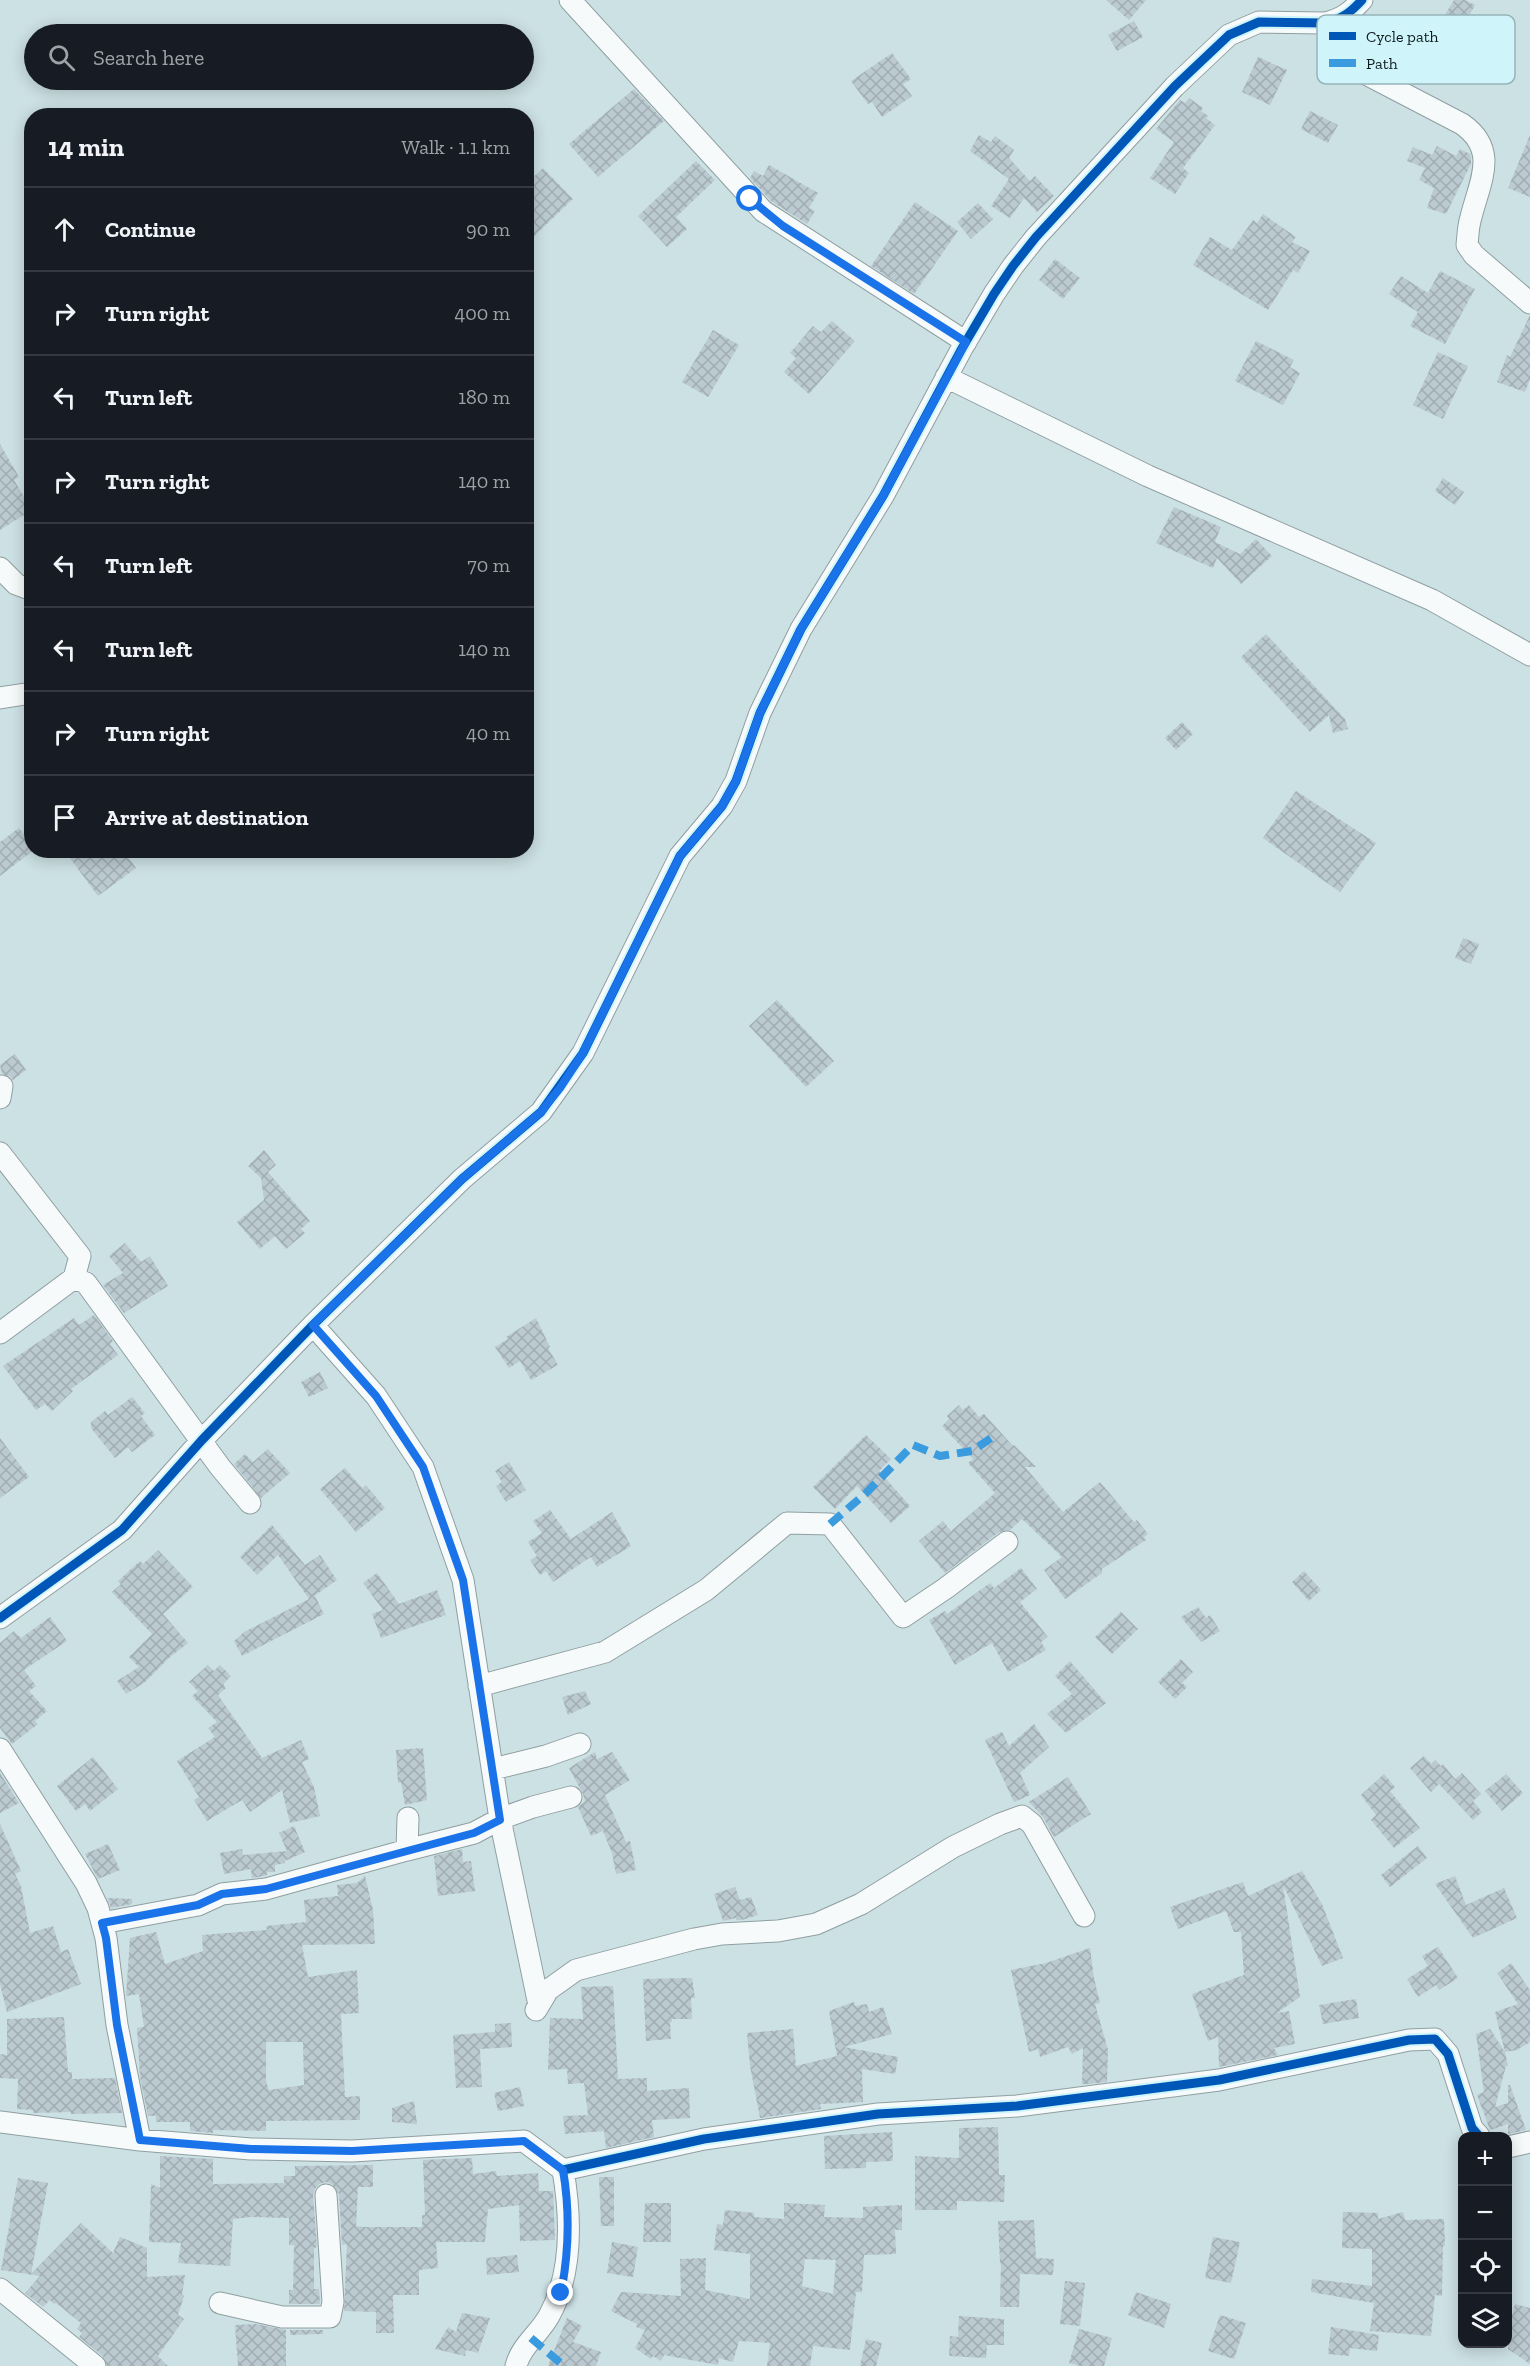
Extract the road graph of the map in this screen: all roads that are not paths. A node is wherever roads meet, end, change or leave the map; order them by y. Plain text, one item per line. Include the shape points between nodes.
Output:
1 (570, 0) edge
2 (1362, 0) edge
3 (1347, 15) edge
4 (1317, 23) edge
5 (1387, 84) edge
6 (1530, 303) edge
7 (966, 342) junction
8 (946, 377) junction
9 (0, 568) edge
10 (24, 587) edge
11 (1530, 655) edge
12 (24, 694) edge
13 (0, 698) edge
14 (0, 1153) edge
15 (74, 1278) junction
16 (313, 1325) junction
17 (0, 1333) edge
18 (202, 1440) junction
19 (250, 1503) dead end
20 (1007, 1542) dead end
21 (0, 1618) edge
22 (479, 1686) junction
23 (580, 1744) dead end
24 (0, 1749) edge
25 (493, 1769) junction
26 (571, 1797) dead end
27 (408, 1818) dead end
28 (500, 1820) junction
29 (407, 1850) junction
30 (1084, 1916) dead end
31 (102, 1923) junction
32 (0, 2122) edge
33 (1476, 2132) edge
34 (140, 2140) junction
35 (1530, 2142) edge
36 (1512, 2146) edge
37 (563, 2170) junction
38 (326, 2195) dead end
39 (0, 2289) edge
40 (220, 2303) dead end
41 (95, 2366) edge
42 (516, 2366) edge

1 - 7 street via 763,212
2 - 3 street
4 - 7 street via 1259,22 1218,44 1036,237 994,294
5 - 6 street via 1475,133 1482,145 1484,170 1467,245
7 - 8 street
8 - 11 street via 1148,476 1432,600
8 - 16 street via 883,496 801,629 760,713 736,781 722,806 680,856 583,1053 560,1088 541,1112 462,1179
9 - 10 street
12 - 13 street
14 - 15 street via 80,1256
15 - 17 street
15 - 18 street via 86,1283
16 - 18 street
16 - 22 street via 376,1396 423,1467 463,1580
18 - 19 street
18 - 21 street via 122,1530
20 - 22 street via 903,1617 830,1524 786,1523 706,1590 605,1652
22 - 25 street
23 - 25 street
24 - 31 street via 86,1883
25 - 28 street
26 - 28 street via 533,1806
27 - 29 street
28 - 29 street via 474,1833
28 - 30 street via 537,2008 548,1990 576,1970 704,1937 816,1924 861,1904 953,1847 1022,1816 1032,1824
29 - 31 street via 266,1889 222,1894 198,1905
31 - 34 street
32 - 34 street
33 - 37 street via 1448,2054 1435,2038 1207,2081 1017,2106 878,2114 716,2137
34 - 37 street via 251,2149 352,2151 524,2141
35 - 36 street
37 - 42 street via 568,2225 561,2293 548,2319 518,2357
38 - 40 street via 333,2302 330,2317 282,2317
39 - 41 street

